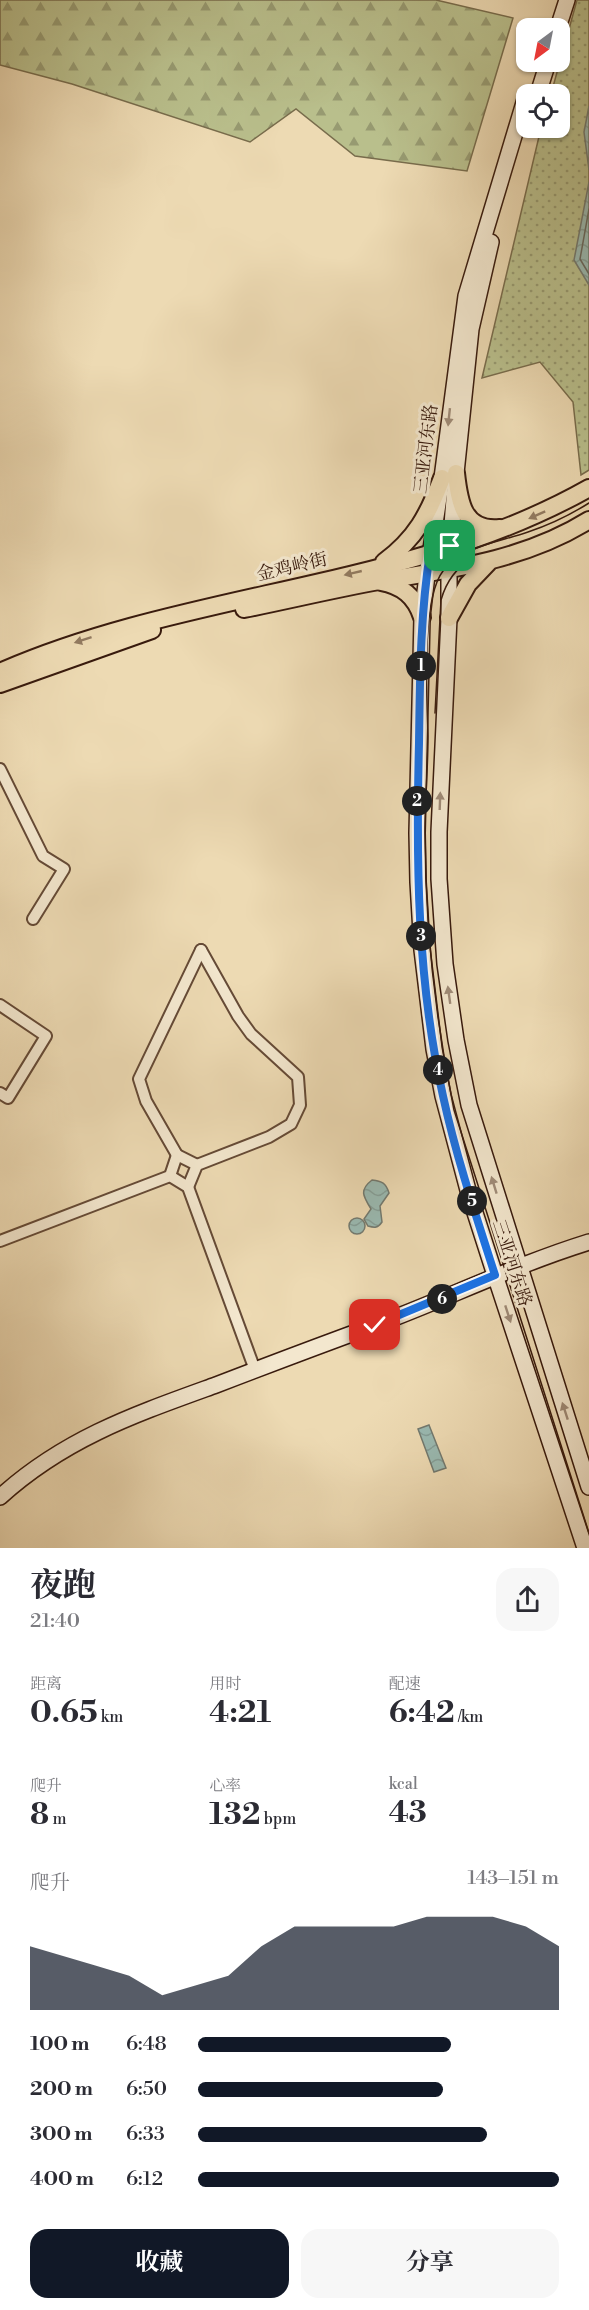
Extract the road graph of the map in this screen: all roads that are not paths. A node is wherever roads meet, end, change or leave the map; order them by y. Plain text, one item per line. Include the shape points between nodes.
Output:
1 (556, 0) edge
2 (567, 0) edge
3 (550, 18) edge
4 (561, 18) edge
5 (516, 131) edge
6 (524, 138) edge
7 (449, 476) junction
8 (589, 488) edge
9 (589, 520) edge
10 (507, 527) junction
11 (450, 546) junction
12 (430, 553) junction
13 (490, 562) junction
14 (449, 571) junction
15 (377, 574) junction
16 (427, 574) junction
17 (422, 617) junction
18 (449, 618) junction
19 (0, 672) edge
20 (0, 684) edge
21 (0, 769) edge
22 (33, 919) dead end
23 (0, 1005) edge
24 (0, 1094) edge
25 (177, 1155) junction
26 (197, 1165) junction
27 (170, 1176) junction
28 (188, 1186) junction
29 (0, 1241) edge
30 (589, 1242) edge
31 (519, 1265) junction
32 (495, 1275) junction
33 (255, 1370) junction
34 (589, 1487) edge
35 (0, 1497) edge
36 (585, 1548) edge

1 - 3 main road
2 - 4 main road
5 -> 7 main road, 三亚河东路 via 466,296
6 - 7 main road, 三亚河东路 via 491,242 471,329
7 - 10 main road via 459,503 471,520 489,529
7 - 11 main road, 三亚河东路
7 - 12 main road, 三亚河东路
7 - 15 main road via 413,537
8 -> 10 main road, 金鸡岭街
9 - 13 main road, 金鸡岭街 via 556,539
10 - 11 main road, 金鸡岭街
11 - 12 main road, 金鸡岭街
11 - 14 main road, 三亚河东路
12 - 15 main road, 金鸡岭街
12 - 16 main road, 三亚河东路
13 - 14 main road, 金鸡岭街
13 - 18 main road via 468,584
14 - 16 main road, 金鸡岭街
14 - 18 main road, 三亚河东路
15 - 16 main road, 金鸡岭街
15 - 17 main road via 408,593
15 -> 19 main road, 金鸡岭街 via 155,618 82,640
15 - 20 main road, 金鸡岭街 via 169,625
16 - 17 main road, 三亚河东路
17 - 32 main road, 三亚河东路 via 417,833 422,950 443,1096
31 -> 18 main road, 三亚河东路 via 466,1096 445,964 439,832
21 - 22 street via 43,856 64,869
23 - 24 street via 46,1036 8,1098
25 - 26 street
25 - 26 street via 146,1101 139,1079 201,950 250,1034 298,1077 300,1105 291,1124 269,1137
25 - 27 street
26 - 28 street
27 - 28 street
27 - 29 street
28 - 33 street
30 - 31 main road
31 - 32 main road
34 -> 31 main road, 三亚河东路
32 - 33 main road via 398,1317
32 -> 36 main road, 三亚河东路
33 - 35 main road via 92,1434 24,1475

